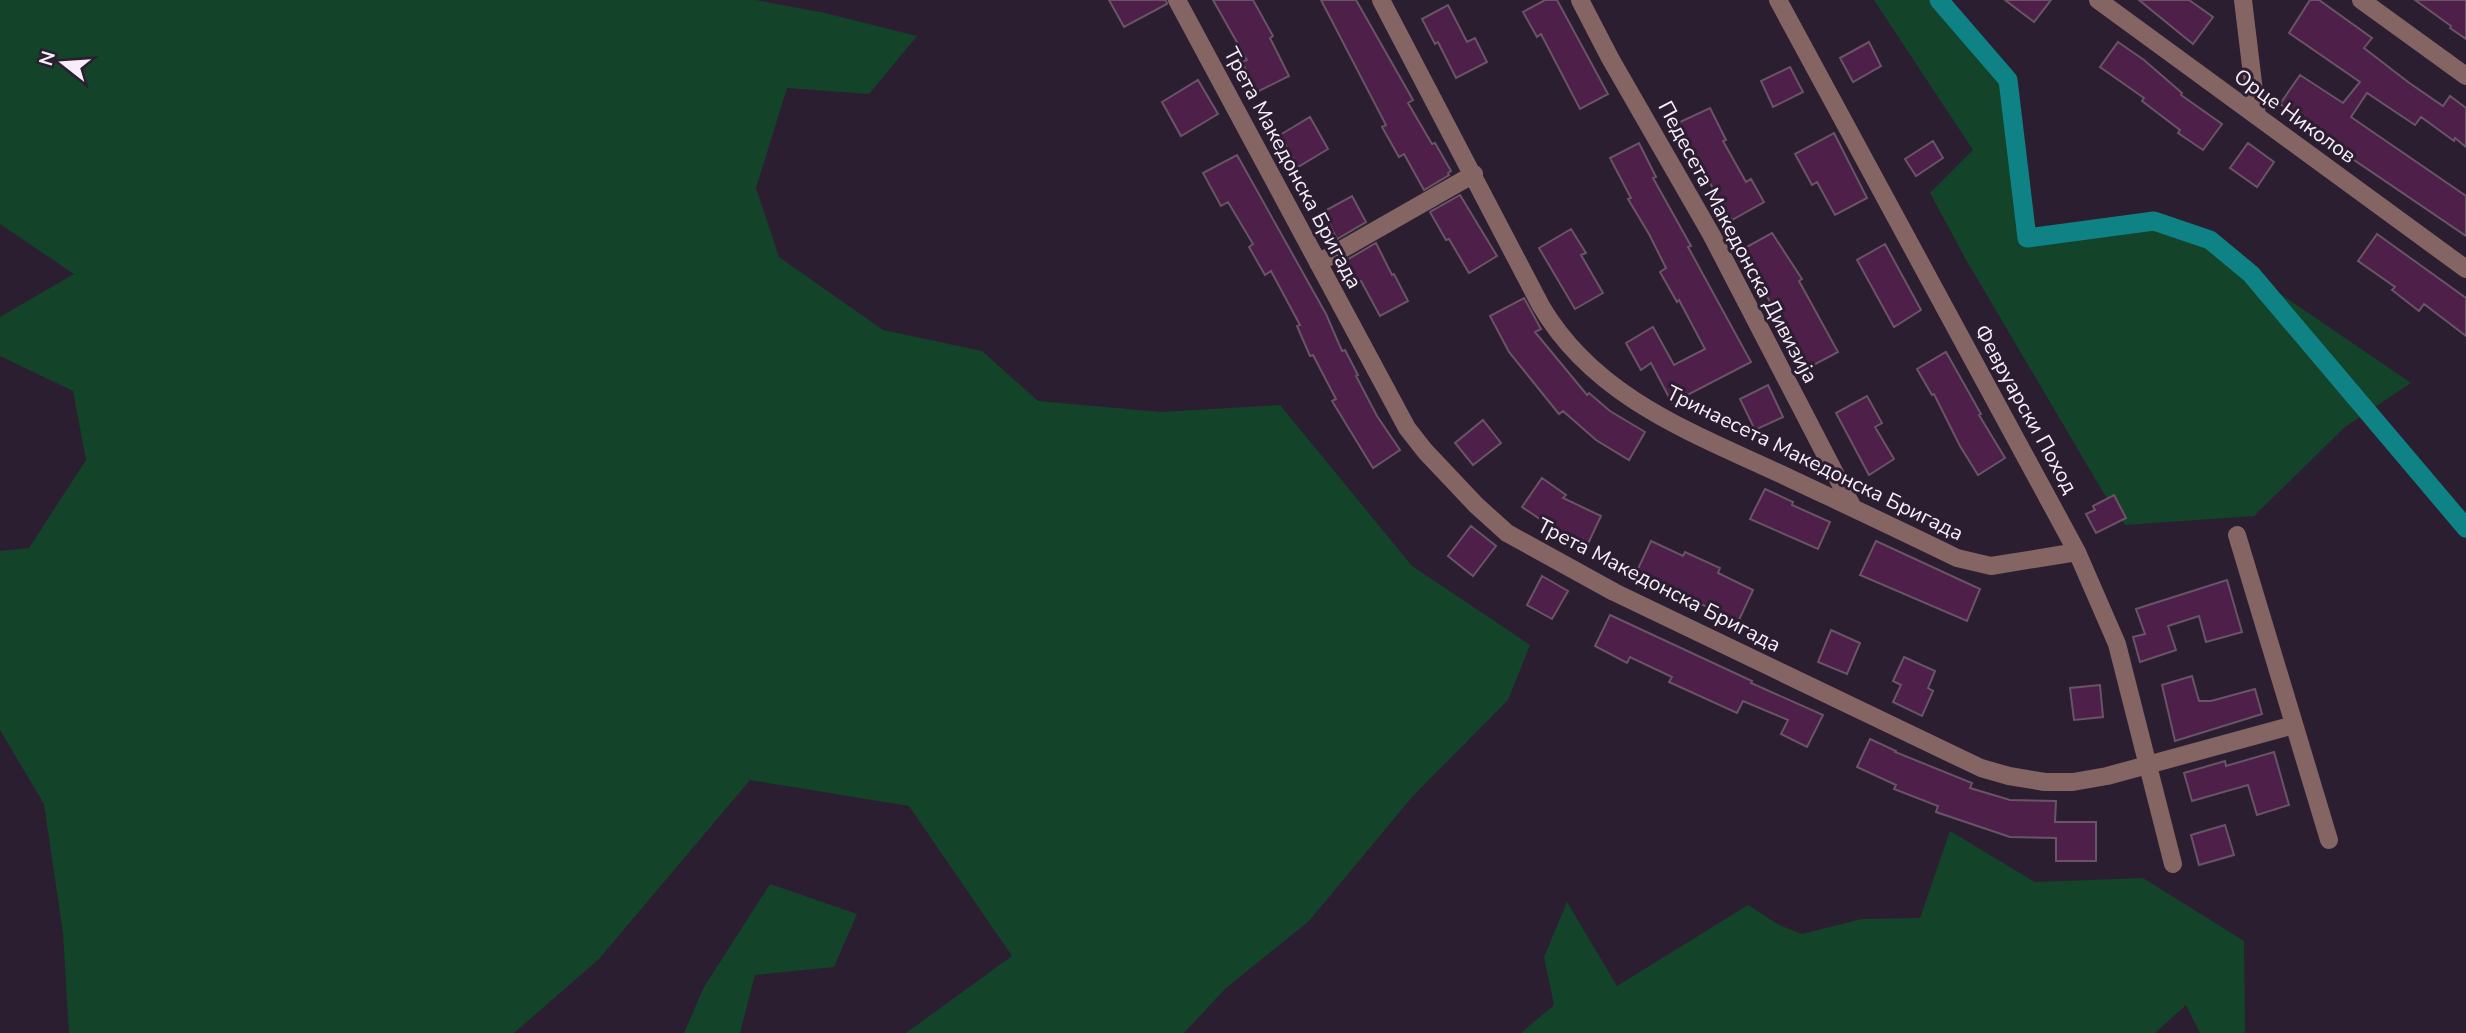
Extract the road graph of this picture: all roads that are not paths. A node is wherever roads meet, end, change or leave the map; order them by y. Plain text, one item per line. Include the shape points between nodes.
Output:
1 (1177, 0) edge
2 (1381, 0) edge
3 (1580, 0) edge
4 (1778, 0) edge
5 (2098, 0) edge
6 (2243, 0) edge
7 (2361, 0) edge
8 (2466, 76) edge
9 (2257, 116) junction
10 (1474, 174) junction
11 (1318, 263) junction
12 (2466, 270) edge
13 (1853, 508) junction
14 (2236, 535) dead end
15 (2077, 552) junction
16 (2294, 724) junction
17 (2147, 764) junction
18 (2329, 840) dead end
19 (2173, 864) dead end

1 - 11 street, Трета Македонска Бригада
2 - 10 street, Тринаесета Македонска Бригада
3 - 13 street, Педесета Македонска Дивизија via 1711,234
4 - 15 street, Февруарски Поход
5 - 9 street, Орце Николов
6 - 9 street
7 - 8 street
9 - 12 street, Орце Николов
10 - 11 street
10 - 13 street, Тринаесета Македонска Бригада via 1556,331 1594,372 1666,421
11 - 17 street, Трета Македонска Бригада via 1407,428 1507,533 1614,592 1981,768 2045,782 2073,782
13 - 15 street, Тринаесета Македонска Бригада via 1975,564 2002,565
14 - 16 street
15 - 17 street, Февруарски Поход via 2117,644
16 - 17 street, Трета Македонска Бригада
16 - 18 street
17 - 19 street, Февруарски Поход

